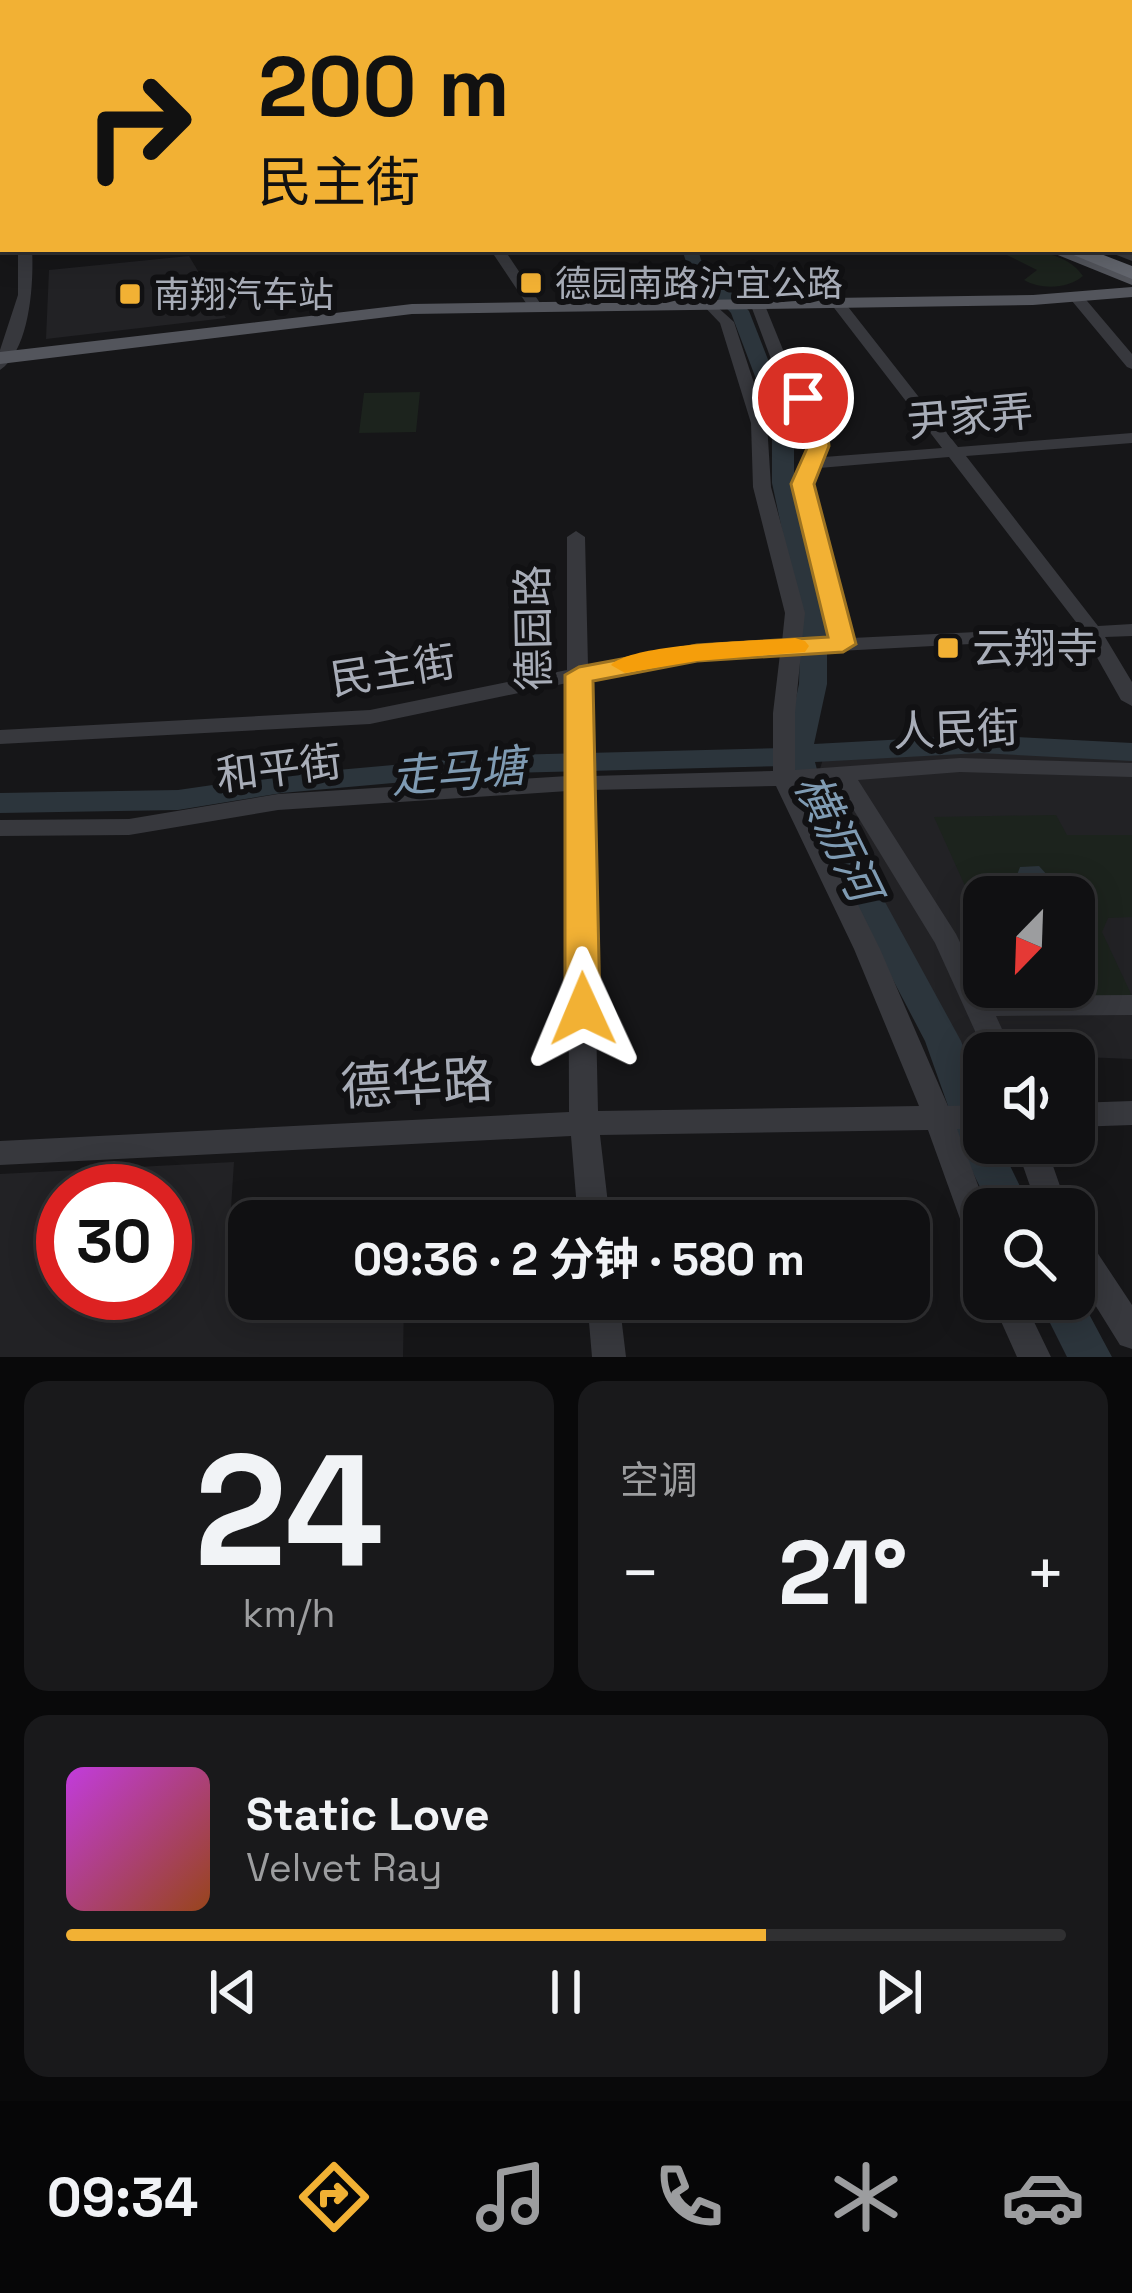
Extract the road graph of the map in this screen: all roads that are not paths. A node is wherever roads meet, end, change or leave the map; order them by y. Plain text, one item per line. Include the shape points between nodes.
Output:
1 (25, 252) edge
2 (499, 252) edge
3 (1085, 252) edge
4 (1132, 277) edge
5 (1085, 296) junction
6 (835, 299) junction
7 (713, 301) junction
8 (749, 301) junction
9 (534, 303) junction
10 (2, 357) edge
11 (1132, 364) edge
12 (1132, 438) edge
13 (951, 453) junction
14 (813, 463) junction
15 (576, 537) dead end
16 (1132, 630) edge
17 (1095, 640) junction
18 (843, 644) junction
19 (795, 646) junction
20 (579, 675) junction
21 (1132, 700) edge
22 (0, 736) edge
23 (580, 768) junction
24 (802, 770) junction
25 (1132, 770) edge
26 (0, 828) edge
27 (963, 976) edge
28 (1095, 1005) edge
29 (1132, 1005) edge
30 (1132, 1113) edge
31 (1095, 1114) edge
32 (963, 1118) edge
33 (935, 1119) junction
34 (584, 1123) junction
35 (0, 1153) edge
36 (963, 1189) edge
37 (592, 1200) edge
38 (1095, 1277) edge
39 (605, 1320) edge
40 (1017, 1320) edge
41 (1132, 1334) edge
42 (609, 1357) edge
43 (1034, 1357) edge

1 - 10 street via 27,296
2 - 9 street
3 - 4 highway
3 - 5 main road
4 - 5 main road
5 - 6 main road
5 - 11 street
6 - 8 main road
6 - 13 street
7 - 8 main road
7 - 9 main road
7 - 19 street via 759,423 762,487 795,613
8 - 14 street via 814,419
9 - 10 main road via 352,314
12 - 13 street, 尹家弄
13 - 14 street, 尹家弄
13 - 17 street
14 - 18 street via 803,484
15 - 20 street, 德园路
16 - 17 street
17 - 18 street
17 - 21 street
18 - 19 street, 民主街
19 - 20 street, 民主街 via 697,653
19 - 24 street
20 - 22 street, 民主街 via 370,717
20 - 23 street, 德园路
23 - 24 street, 和平街
23 - 26 street, 和平街 via 129,827
23 - 34 street, 德园路
24 - 25 street, 人民街
24 - 27 street via 927,904
24 - 33 street
28 - 29 street
30 - 31 street
32 - 33 street, 德华路
33 - 34 street, 德华路
33 - 36 street
34 - 35 street, 德华路
34 - 37 street, 德园路
38 - 41 street
39 - 42 street
40 - 43 street

